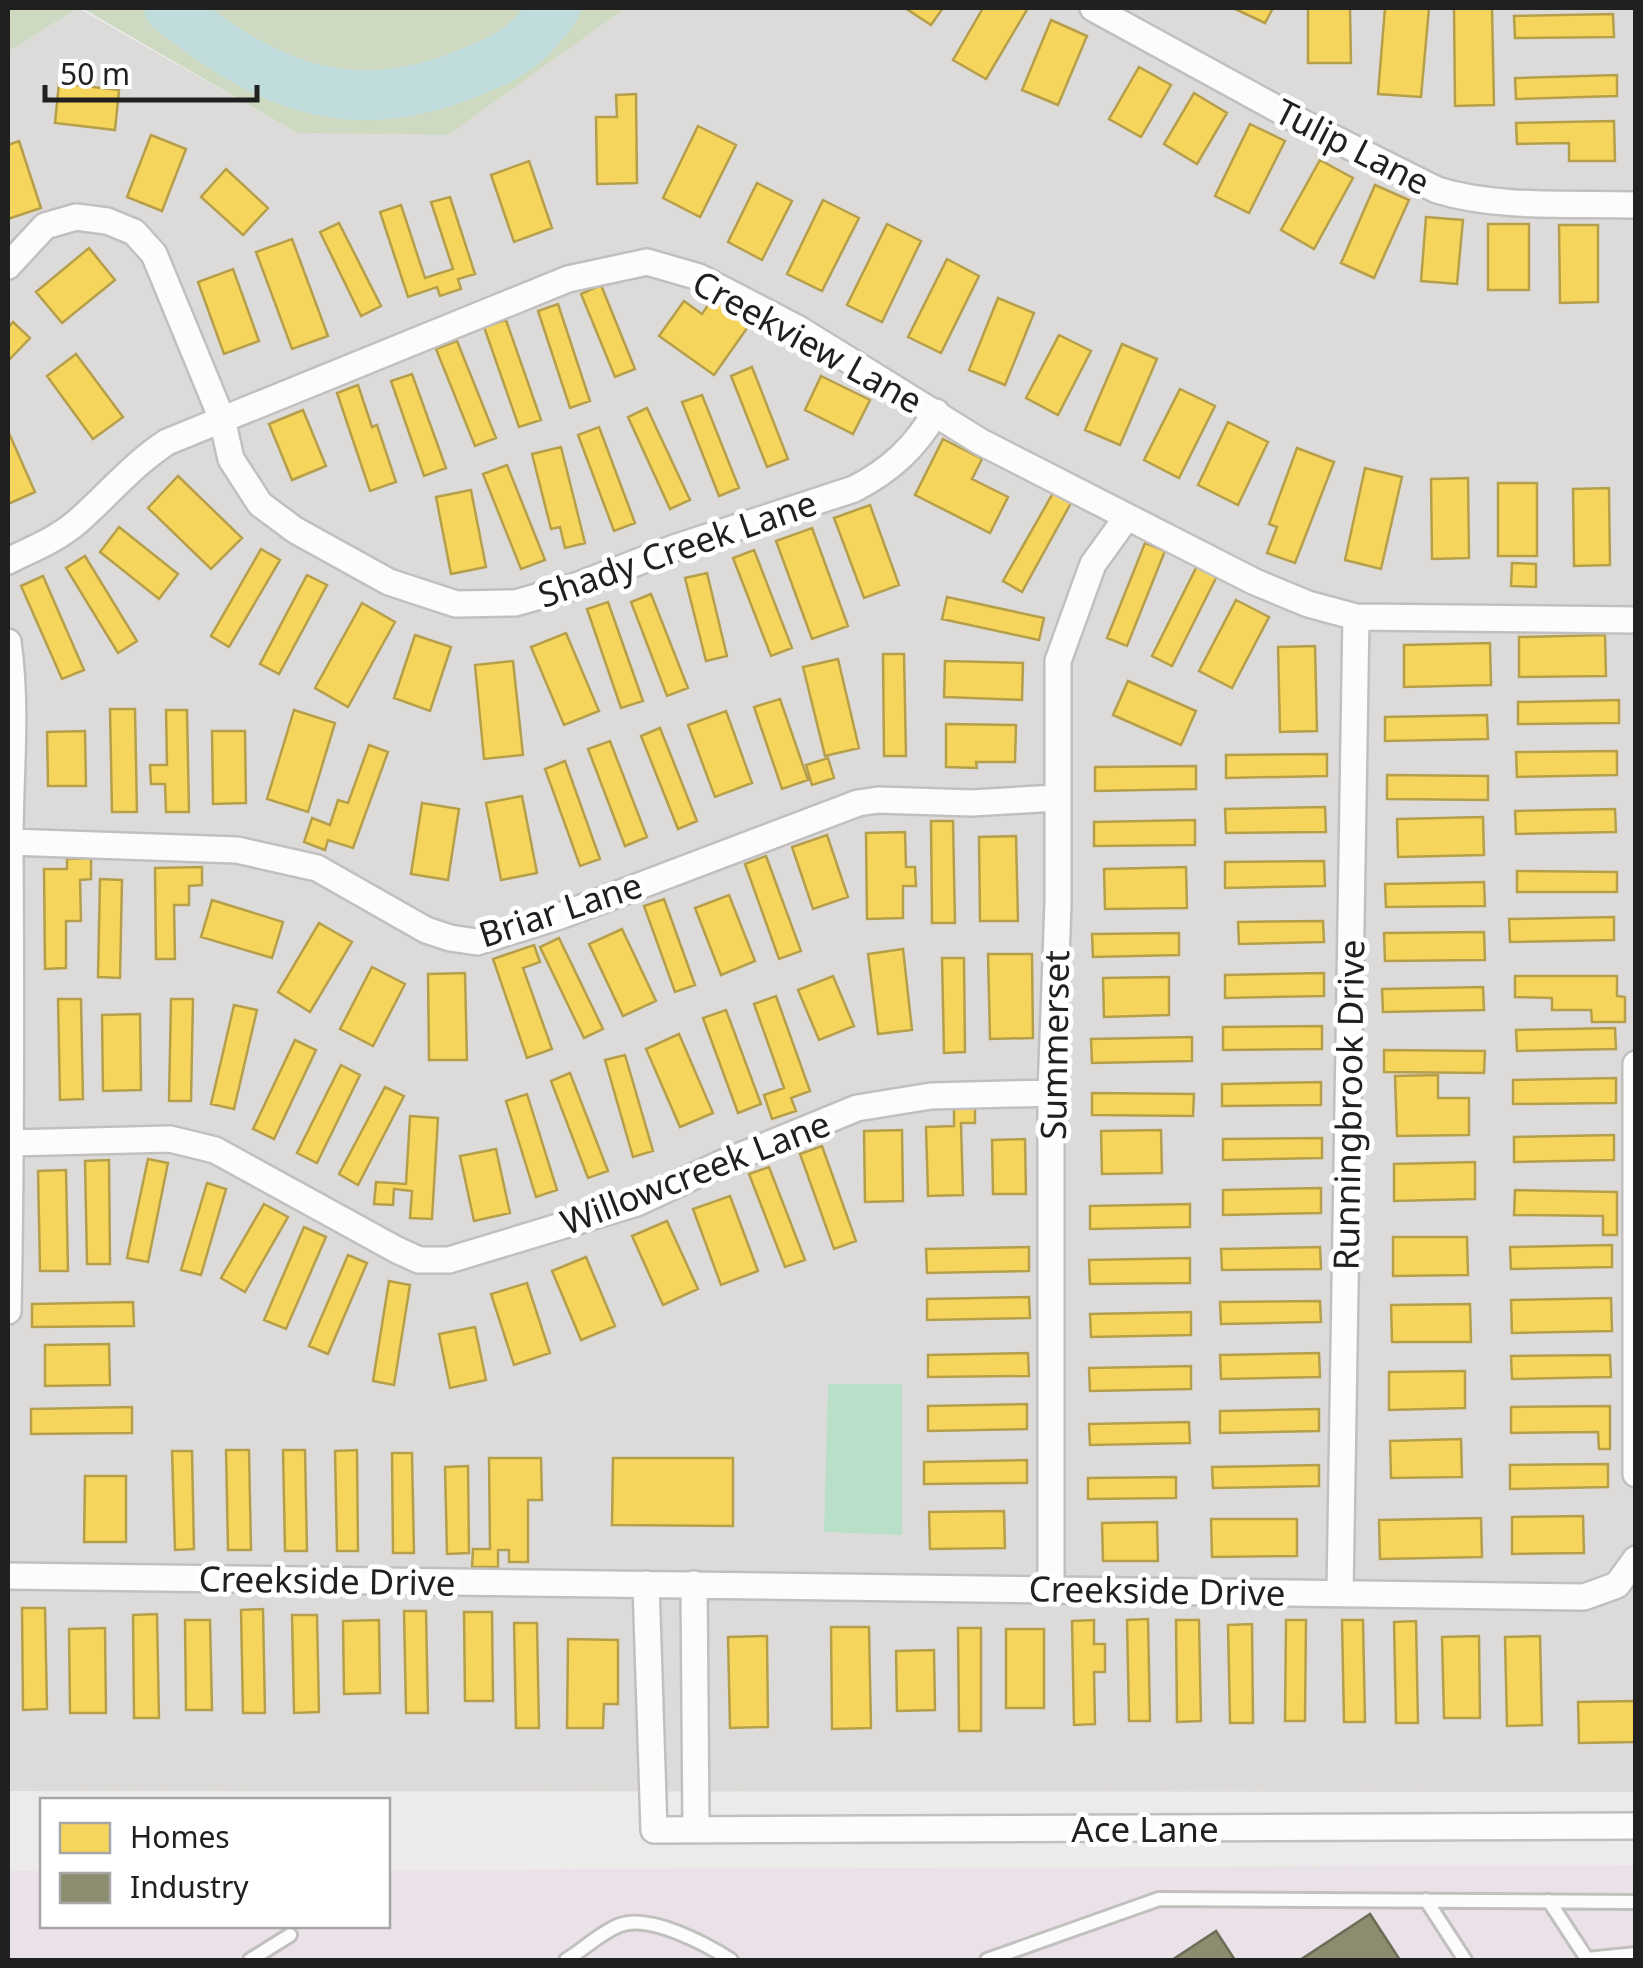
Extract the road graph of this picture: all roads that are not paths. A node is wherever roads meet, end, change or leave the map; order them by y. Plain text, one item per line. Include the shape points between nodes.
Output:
1 (1092, 8) edge
2 (1636, 205) edge
3 (8, 266) edge
4 (936, 412) junction
5 (222, 419) junction
6 (1126, 517) junction
7 (8, 561) edge
8 (1356, 617) junction
9 (1636, 620) edge
10 (8, 642) edge
11 (1056, 798) junction
12 (10, 842) edge
13 (1636, 1064) edge
14 (1052, 1093) junction
15 (11, 1143) junction
16 (8, 1311) edge
17 (1634, 1319) edge
18 (1636, 1474) edge
19 (1636, 1558) edge
20 (8, 1576) edge
21 (646, 1584) junction
22 (694, 1584) junction
23 (1050, 1589) junction
24 (1340, 1593) junction
25 (1636, 1826) edge
26 (696, 1830) junction
27 (1426, 1900) junction
28 (1549, 1901) junction
29 (1636, 1902) edge
30 (290, 1934) dead end
31 (1636, 1954) edge
32 (250, 1960) edge
33 (566, 1960) edge
34 (731, 1960) edge
35 (988, 1960) edge
36 (1466, 1960) edge
37 (1587, 1960) edge

1 - 2 street, Tulip Lane via 1437,190 1522,202
3 - 5 street, Shady Creek Lane via 46,226 76,217 134,232 154,254
4 - 5 street, Creekview Lane via 798,328 699,277 647,262 568,279
4 - 5 street, Shady Creek Lane via 902,457 854,489 576,586 515,602 456,604 389,582 260,504 231,460
4 - 6 street, Creekview Lane
5 - 7 street, Creekview Lane via 153,451 65,531
6 - 8 street, Creekview Lane via 1255,582
6 - 11 street, Summerset via 1093,564 1058,661
8 - 9 street, Creekview Lane
8 - 24 street, Runningbrook Drive
10 - 12 street via 15,692
11 - 12 street, Briar Lane via 858,802 477,942 426,930 317,868 277,858 237,850
11 - 14 street, Summerset
12 - 15 street
13 - 17 street
14 - 15 street, Willowcreek Lane via 931,1096 858,1108 637,1203 449,1260 419,1260 397,1250 216,1150 170,1139
14 - 23 street, Summerset
15 - 16 street
17 - 18 street
19 - 24 street, Creekside Drive via 1618,1585 1584,1598
20 - 21 street, Creekside Drive
21 - 22 street, Creekside Drive
21 - 26 street, Ace Lane via 654,1830
22 - 23 street, Creekside Drive
22 - 26 street
23 - 24 street, Creekside Drive
25 - 26 street, Ace Lane
27 - 28 lane
27 - 35 lane via 1159,1898
27 - 36 lane
28 - 29 lane
28 - 37 lane
30 - 32 lane
31 - 37 lane
33 - 34 lane via 622,1924 654,1926

